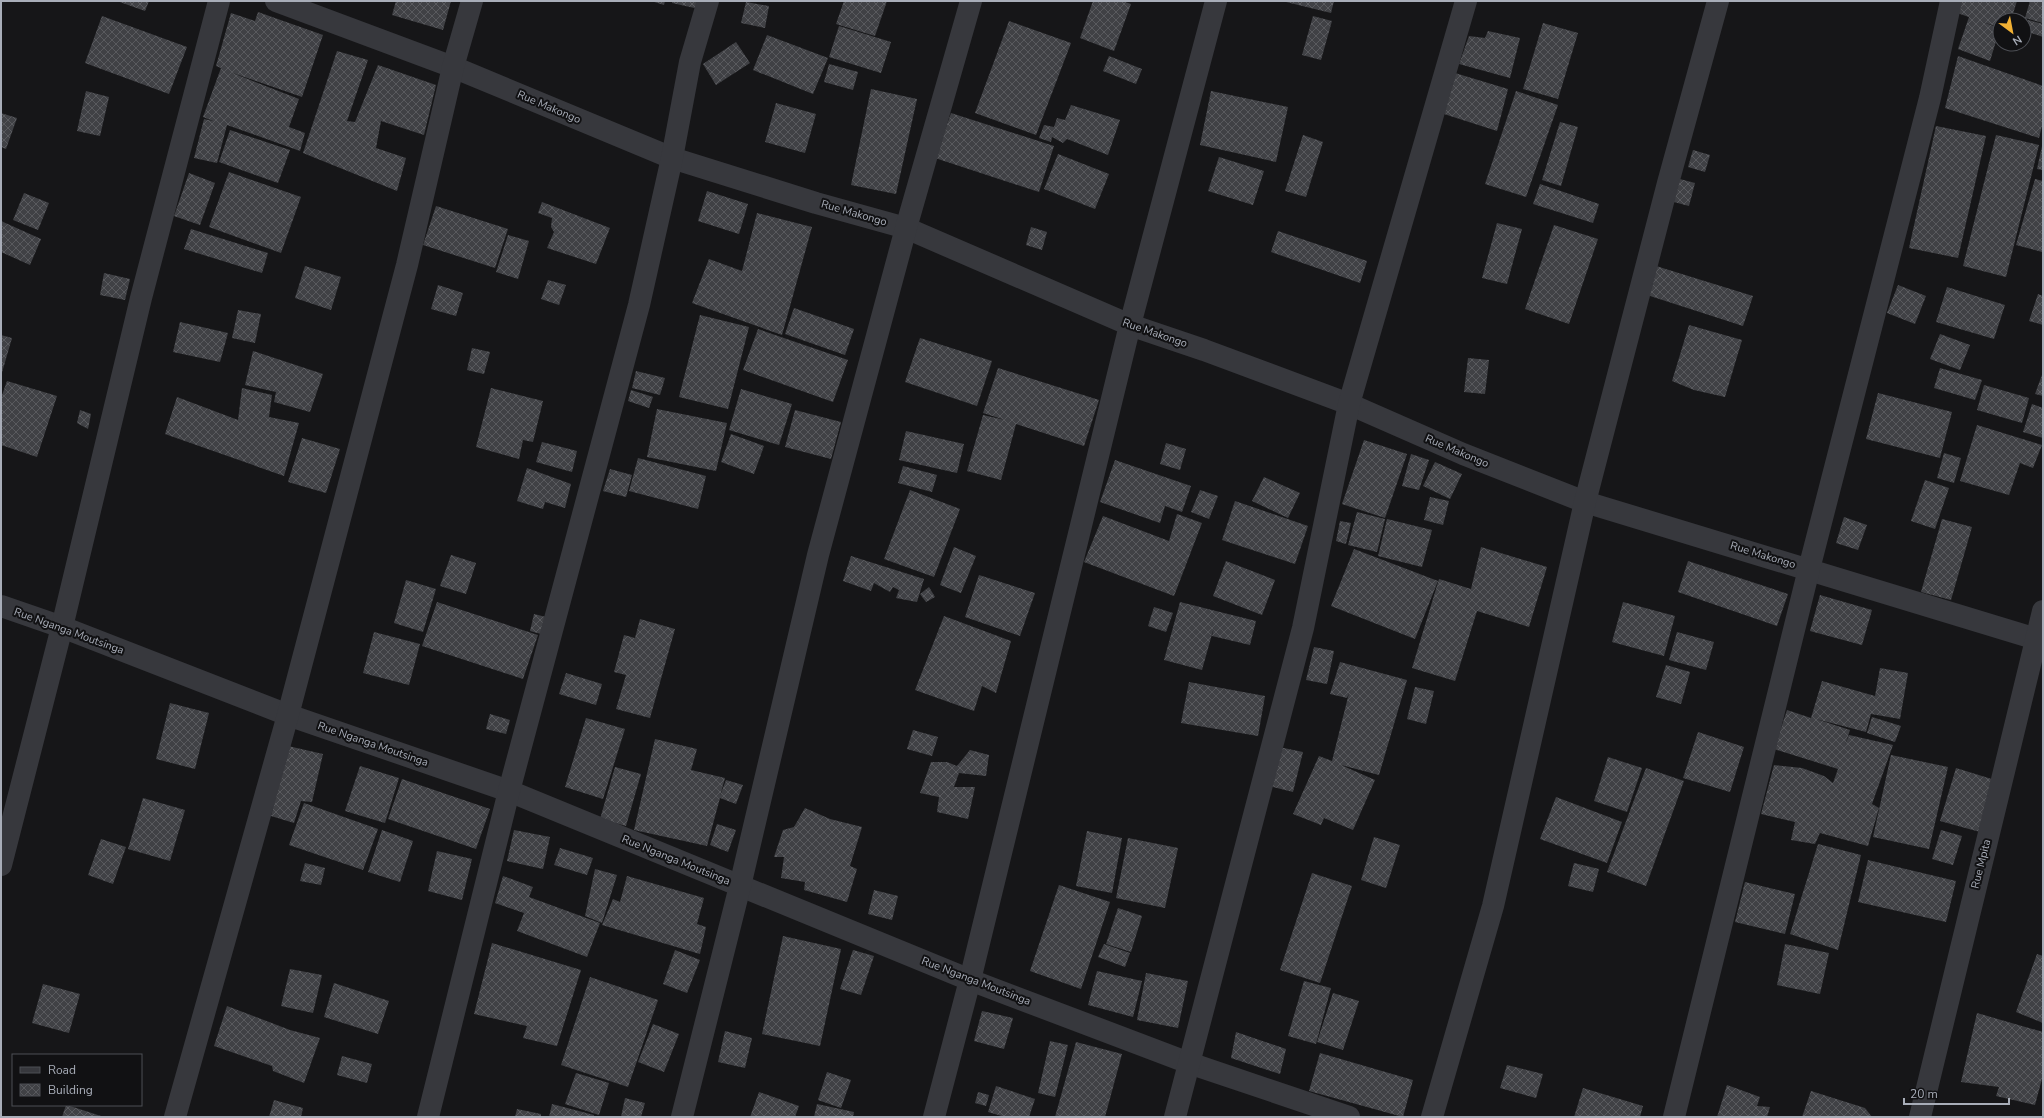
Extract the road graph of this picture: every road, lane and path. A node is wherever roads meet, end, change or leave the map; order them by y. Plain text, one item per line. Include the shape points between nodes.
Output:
1 (219, 1) edge
2 (276, 1) edge
3 (472, 1) edge
4 (708, 1) edge
5 (971, 1) edge
6 (1216, 1) edge
7 (1466, 1) edge
8 (1718, 1) edge
9 (1951, 1) edge
10 (453, 67) junction
11 (672, 158) junction
12 (906, 228) junction
13 (1130, 325) junction
14 (1349, 404) junction
15 (1584, 502) junction
16 (1809, 569) junction
17 (1, 606) edge
18 (2043, 611) edge
19 (62, 627) junction
20 (2040, 640) edge
21 (288, 715) junction
22 (509, 791) junction
23 (1, 865) edge
24 (740, 886) junction
25 (970, 980) junction
26 (1189, 1063) junction
27 (175, 1117) edge
28 (428, 1117) edge
29 (682, 1117) edge
30 (934, 1117) edge
31 (1175, 1117) edge
32 (1349, 1117) edge
33 (1432, 1117) edge
34 (1674, 1117) edge
35 (1920, 1117) edge

1 - 19 street via 142,298
2 - 10 street, Rue Makongo
3 - 10 street
4 - 11 street via 690,62
5 - 12 street
6 - 13 street
7 - 14 street
8 - 15 street
9 - 16 street via 1930,98
10 - 11 street, Rue Makongo
10 - 21 street via 407,265
11 - 12 street, Rue Makongo
11 - 22 street via 639,305
12 - 13 street, Rue Makongo
12 - 24 street via 818,555
13 - 14 street, Rue Makongo
13 - 25 street
14 - 15 street, Rue Makongo via 1463,454
14 - 26 street via 1303,628
15 - 16 street, Rue Makongo
15 - 33 street via 1493,906
16 - 20 street, Rue Makongo
16 - 34 street
17 - 19 street, Rue Nganga Moutsinga
18 - 20 street, Rue Mpita
19 - 21 street, Rue Nganga Moutsinga
19 - 23 street
20 - 35 street, Rue Mpita
21 - 22 street, Rue Nganga Moutsinga
21 - 27 street
22 - 24 street, Rue Nganga Moutsinga
22 - 28 street
24 - 25 street, Rue Nganga Moutsinga
24 - 29 street
25 - 26 street, Rue Nganga Moutsinga
25 - 30 street
26 - 31 street
26 - 32 street, Rue Nganga Moutsinga

